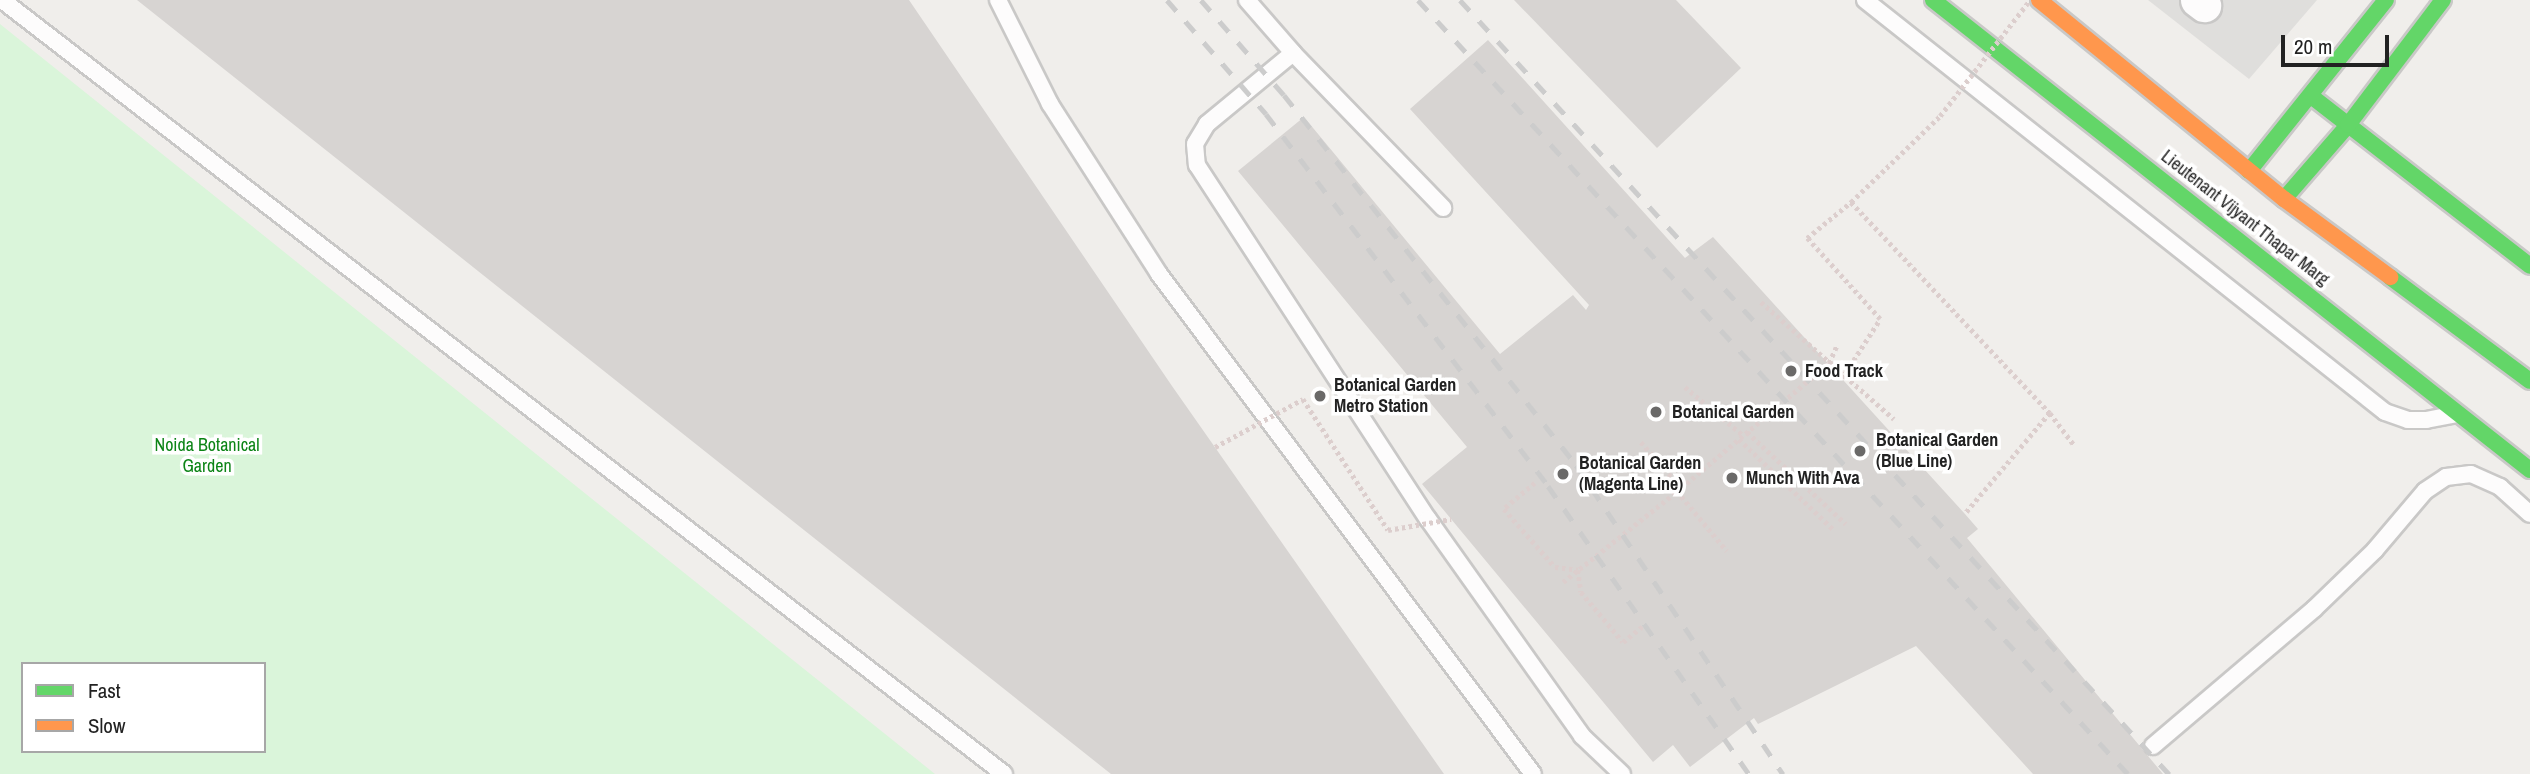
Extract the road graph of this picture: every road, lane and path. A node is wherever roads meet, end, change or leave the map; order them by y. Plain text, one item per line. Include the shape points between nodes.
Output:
1 (2, 0) edge
2 (998, 0) edge
3 (1247, 0) edge
4 (1865, 0) edge
5 (1933, 0) edge
6 (2030, 0) edge
7 (2039, 0) edge
8 (2386, 0) edge
9 (2443, 0) edge
10 (1293, 53) junction
11 (2311, 96) junction
12 (2348, 125) junction
13 (2249, 171) junction
14 (2284, 199) junction
15 (1851, 202) junction
16 (1443, 208) dead end
17 (2530, 266) edge
18 (1762, 302) dead end
19 (1836, 345) dead end
20 (1829, 363) junction
21 (1842, 378) dead end
22 (2530, 381) edge
23 (1685, 387) dead end
24 (2050, 413) junction
25 (2458, 413) junction
26 (1894, 419) dead end
27 (1743, 436) junction
28 (1641, 442) dead end
29 (2073, 444) dead end
30 (1215, 447) dead end
31 (2530, 470) edge
32 (1535, 483) dead end
33 (1679, 490) junction
34 (1965, 514) dead end
35 (2530, 514) edge
36 (1451, 519) dead end
37 (1846, 524) dead end
38 (1833, 528) dead end
39 (1727, 551) dead end
40 (1578, 570) junction
41 (1563, 582) dead end
42 (1643, 626) dead end
43 (2153, 746) dead end
44 (1619, 773) edge
45 (1004, 774) edge
46 (1533, 774) edge

1 - 45 lane
2 - 46 lane via 1050,104 1159,274
3 - 10 lane
4 - 25 lane via 2385,412 2408,420
5 - 25 main road, Lieutenant Vijyant Thapar Marg
6 - 15 path, bridge via 1940,116
7 - 13 main road
8 - 11 main road
9 - 12 main road
10 - 16 lane
10 - 44 lane via 1207,124 1195,144 1197,165 1428,519 1582,736
11 - 12 main road
11 - 13 main road
12 - 14 main road
12 - 17 main road
13 - 14 main road
14 - 22 main road
15 - 21 path, bridge via 1807,238 1880,319
15 - 24 path
18 - 20 path
19 - 20 path
20 - 26 path
20 - 27 path
23 - 27 path
24 - 29 path
24 - 34 path
25 - 31 main road, Lieutenant Vijyant Thapar Marg
27 - 33 path
27 - 37 path
27 - 38 path
28 - 33 path
30 - 36 path, bridge via 1303,399 1388,530
32 - 40 path via 1504,509 1555,567
33 - 39 path
33 - 40 path
35 - 43 lane via 2500,487 2471,474 2446,477 2425,491 2375,550 2314,609
40 - 41 path
40 - 42 path via 1581,592 1623,642

